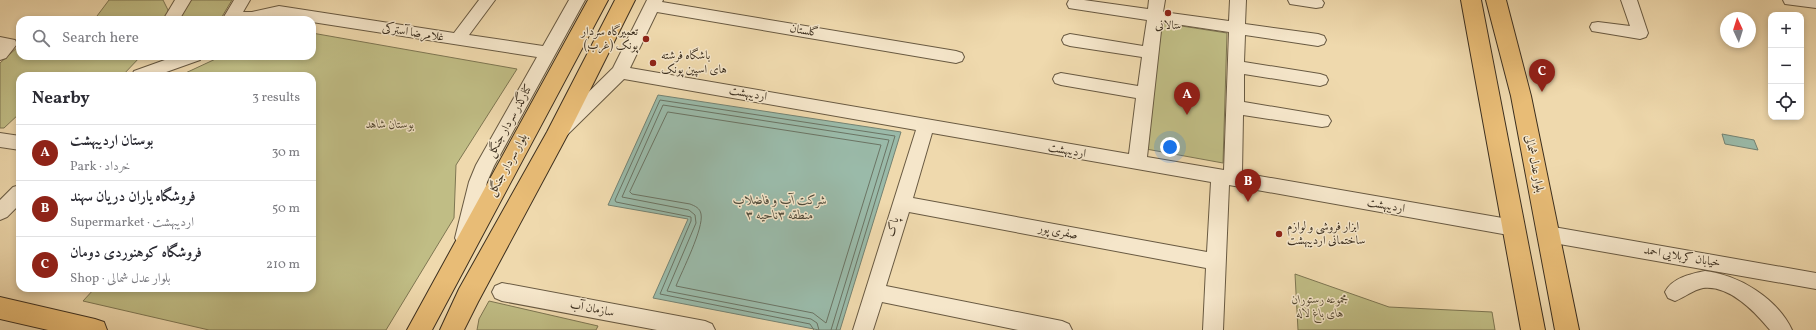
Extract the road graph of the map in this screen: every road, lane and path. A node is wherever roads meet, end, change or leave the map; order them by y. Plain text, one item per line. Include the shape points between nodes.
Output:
1 (242, 0) edge
2 (265, 0) edge
3 (487, 0) edge
4 (577, 0) edge
5 (598, 0) edge
6 (625, 0) edge
7 (1238, 0) edge
8 (1296, 0) edge
9 (1471, 0) edge
10 (1496, 0) edge
11 (1630, 0) edge
12 (1791, 0) edge
13 (182, 1) edge
14 (654, 3) edge
15 (1316, 3) dead end
16 (1816, 3) edge
17 (1075, 4) dead end
18 (1156, 8) edge
19 (279, 11) junction
20 (173, 16) edge
21 (233, 16) edge
22 (256, 16) edge
23 (310, 16) edge
24 (316, 17) edge
25 (1598, 27) dead end
26 (1238, 28) junction
27 (457, 40) junction
28 (1070, 40) dead end
29 (1318, 40) dead end
30 (0, 43) edge
31 (1150, 53) junction
32 (0, 54) edge
33 (548, 54) junction
34 (956, 57) dead end
35 (150, 60) edge
36 (183, 60) edge
37 (1236, 67) junction
38 (142, 72) edge
39 (150, 72) edge
40 (620, 72) junction
41 (1061, 79) dead end
42 (1320, 80) dead end
43 (1145, 93) junction
44 (1235, 107) junction
45 (1322, 122) dead end
46 (926, 125) junction
47 (557, 134) junction
48 (0, 140) edge
49 (16, 142) edge
50 (1137, 162) junction
51 (1226, 178) junction
52 (16, 196) edge
53 (901, 203) junction
54 (0, 212) edge
55 (1514, 228) junction
56 (1548, 234) junction
57 (462, 249) junction
58 (1216, 262) junction
59 (1738, 267) junction
60 (1816, 281) edge
61 (502, 292) dead end
62 (874, 292) junction
63 (1675, 292) dead end
64 (468, 296) junction
65 (1751, 298) junction
66 (0, 308) edge
67 (619, 322) edge
68 (95, 330) edge
69 (419, 330) edge
70 (452, 330) edge
71 (464, 330) edge
72 (705, 330) edge
73 (863, 330) edge
74 (1062, 330) edge
75 (1213, 330) edge
76 (1533, 330) edge
77 (1567, 330) edge
78 (1782, 330) edge

1 - 21 street
2 - 19 street
3 - 27 street
4 - 33 street, کنارگذر سردار جنگل
5 - 57 main road, بلوار سردار جنگل
6 - 47 main road
7 - 26 street
8 - 15 street
9 - 55 main road
10 - 56 main road, بلوار عدل شمالی via 1521,96
11 - 25 street via 1640,33
12 - 16 street
13 - 20 street
14 - 34 street, گلستان
14 - 40 street
17 - 18 street
18 - 26 street
18 - 31 street
19 - 22 street
19 - 23 street, غلامرضا آسترکی
24 - 27 street, غلامرضا آسترکی
26 - 29 street
26 - 37 street
27 - 33 street, غلامرضا آسترکی
28 - 31 street
30 - 32 street via 9,44
31 - 43 street
33 - 57 street, کنارگذر سردار جنگل via 485,165 478,182
35 - 38 street
36 - 39 street
37 - 42 street
37 - 44 street
40 - 46 street, اردیبهشت
40 - 47 street
41 - 43 street
43 - 50 street
44 - 45 street
44 - 51 street
46 - 50 street, اردیبهشت
46 - 53 street, پاک
47 - 64 main road
48 - 49 street
50 - 51 street, اردیبهشت
51 - 55 street, اردیبهشت
51 - 58 street
52 - 54 street
53 - 58 street, صفری پور
53 - 62 street, پاک
55 - 76 main road
56 - 59 street, خیابان کربلایی احمد
56 - 77 main road, بلوار عدل شمالی
57 - 69 main road, بلوار سردار جنگل
58 - 75 street
59 - 60 street, خیابان کربلایی احمد
59 - 65 street
61 - 67 street, سازمان آب
62 - 73 street, پاک
62 - 74 street
63 - 65 street via 1684,284 1695,280 1711,280 1732,285
64 - 70 main road
64 - 71 main road
65 - 78 street
66 - 68 main road
67 - 72 street, سازمان آب

